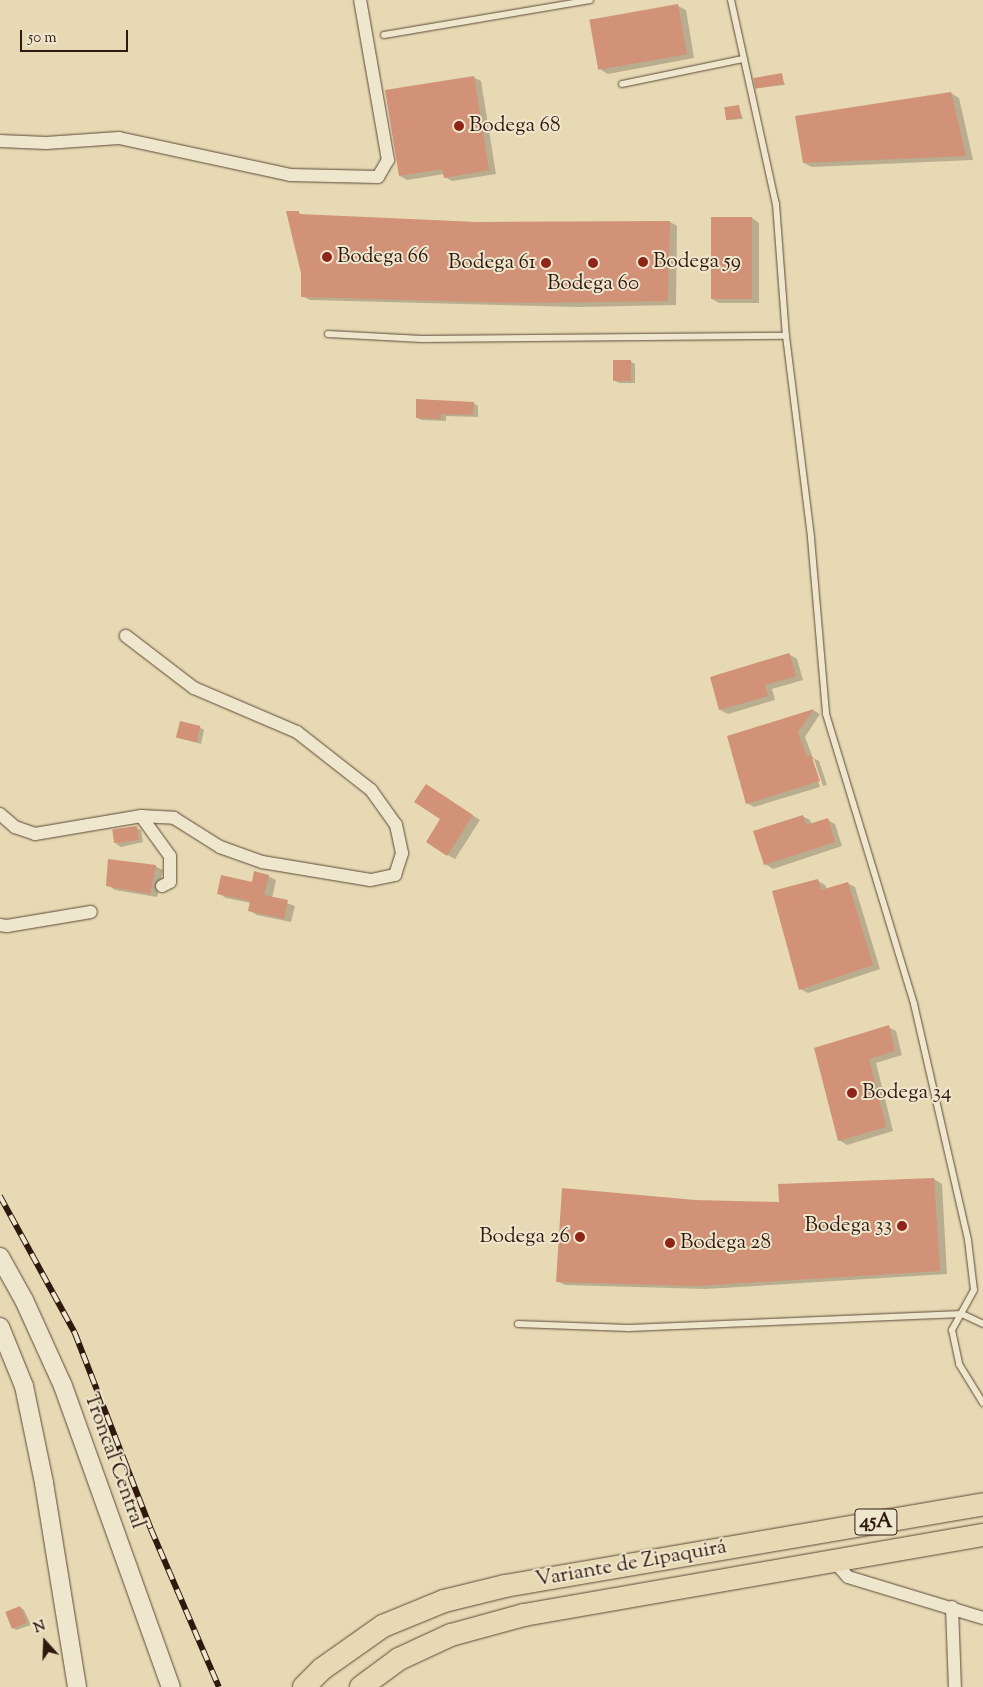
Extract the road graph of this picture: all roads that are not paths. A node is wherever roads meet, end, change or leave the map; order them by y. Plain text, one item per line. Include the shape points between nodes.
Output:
1 (360, 0) edge
2 (590, 0) edge
3 (731, 0) edge
4 (384, 35) dead end
5 (743, 59) junction
6 (622, 84) dead end
7 (0, 141) edge
8 (328, 334) dead end
9 (786, 336) junction
10 (126, 636) dead end
11 (0, 814) edge
12 (141, 816) junction
13 (162, 886) dead end
14 (91, 912) dead end
15 (0, 925) edge
16 (0, 1257) edge
17 (962, 1314) junction
18 (518, 1324) dead end
19 (983, 1324) edge
20 (0, 1327) edge
21 (983, 1403) edge
22 (983, 1504) edge
23 (983, 1535) edge
24 (834, 1561) junction
25 (952, 1607) junction
26 (983, 1618) edge
27 (77, 1687) edge
28 (172, 1687) edge
29 (304, 1687) edge
30 (361, 1687) edge
31 (955, 1687) edge

1 - 7 street via 388,160 378,177 290,175 119,138 46,143
2 - 4 lane
3 - 5 lane
5 - 6 lane
5 - 9 lane via 776,204
8 - 9 lane via 422,340
9 - 17 lane via 811,538 826,714 914,1004 968,1240 974,1290
10 - 12 street via 194,688 297,732 371,790 396,825 402,854 396,876 370,880 262,862 220,847 174,818
11 - 12 street via 15,827 35,834
12 - 13 street via 170,856 170,882
14 - 15 street
16 - 28 main road, Troncal Central via 24,1300 62,1386
17 - 18 lane via 629,1328
17 - 19 lane
17 - 21 lane via 952,1330 960,1364
20 - 27 main road via 24,1386 44,1483
22 - 29 highway, Variante de Zipaquirá / 45A via 505,1586 444,1601 383,1626 322,1669
23 - 24 highway, Variante de Zipaquirá
24 - 25 street via 848,1576
24 - 30 highway, Variante de Zipaquirá via 524,1614 460,1632 399,1658
25 - 26 street
25 - 31 street

